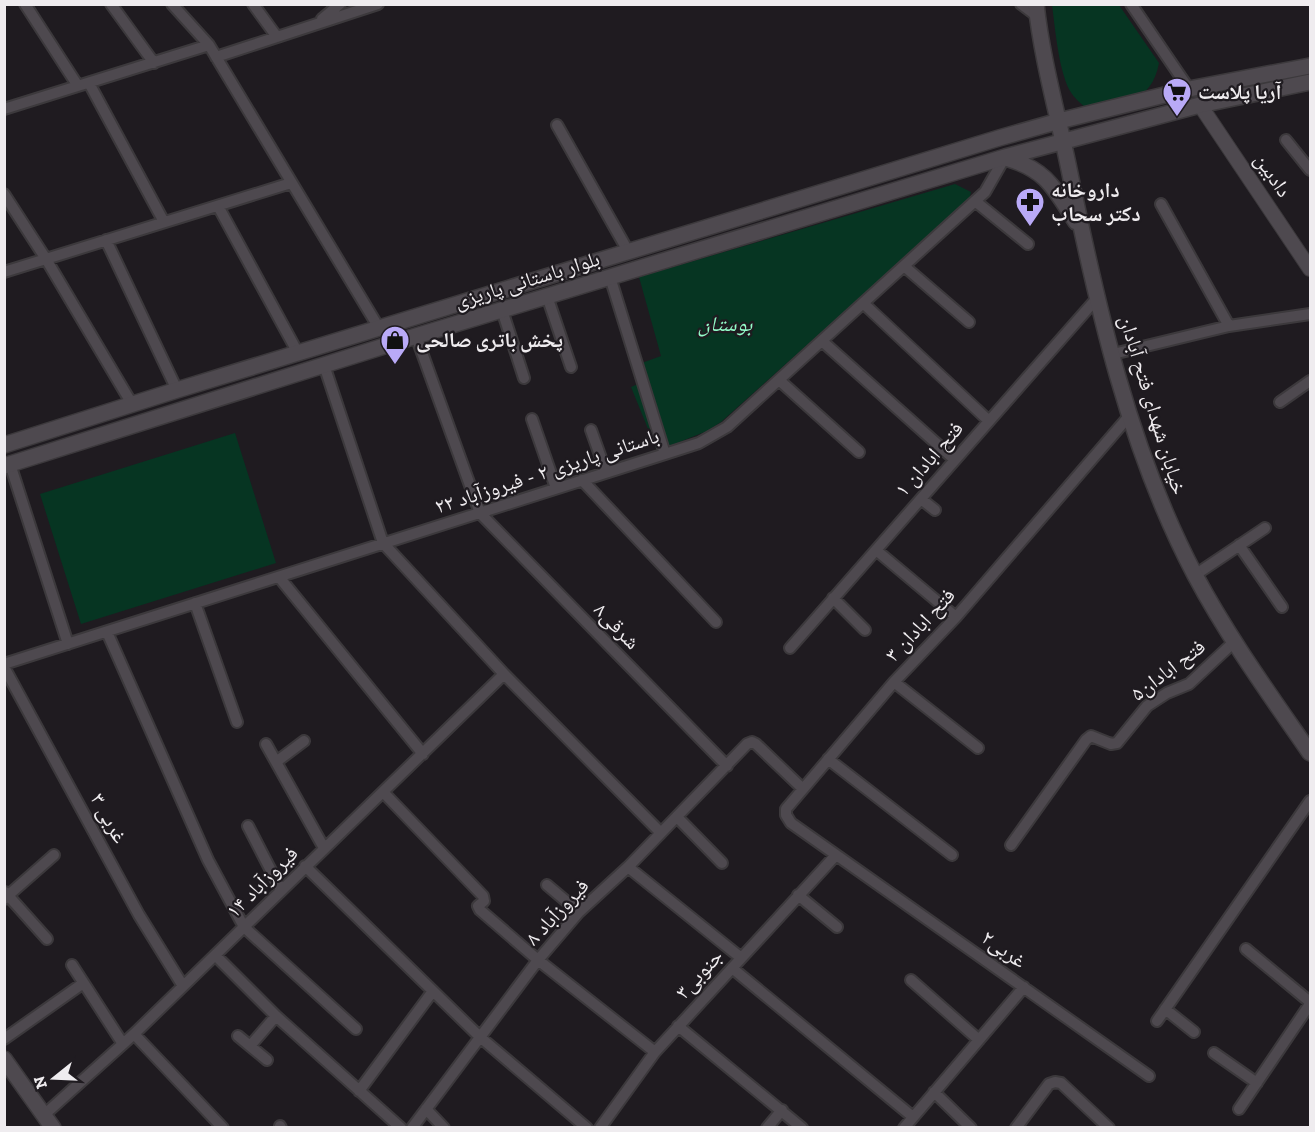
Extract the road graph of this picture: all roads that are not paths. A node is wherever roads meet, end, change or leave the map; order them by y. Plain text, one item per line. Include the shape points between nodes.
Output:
1 (25, 4) edge
2 (111, 4) edge
3 (172, 4) edge
4 (253, 4) edge
5 (340, 4) edge
6 (378, 4) edge
7 (1021, 4) edge
8 (1146, 4) edge
9 (1133, 8) edge
10 (1036, 10) edge
11 (317, 23) junction
12 (277, 37) junction
13 (210, 45) junction
14 (216, 57) junction
15 (153, 63) junction
16 (1311, 66) edge
17 (1311, 82) edge
18 (83, 84) junction
19 (1189, 89) junction
20 (1200, 105) junction
21 (4, 109) edge
22 (1059, 121) junction
23 (557, 125) dead end
24 (999, 138) junction
25 (1063, 140) junction
26 (1286, 140) dead end
27 (1005, 157) junction
28 (1311, 170) edge
29 (291, 183) junction
30 (4, 194) edge
31 (975, 201) junction
32 (1161, 204) dead end
33 (218, 206) junction
34 (164, 222) junction
35 (1084, 234) junction
36 (106, 240) junction
37 (1028, 244) dead end
38 (628, 251) junction
39 (46, 259) junction
40 (904, 266) junction
41 (1311, 269) edge
42 (4, 272) edge
43 (610, 277) junction
44 (548, 296) junction
45 (1098, 297) junction
46 (863, 303) junction
47 (502, 310) junction
48 (1311, 314) edge
49 (969, 322) dead end
50 (1229, 327) junction
51 (379, 328) junction
52 (416, 336) junction
53 (822, 341) junction
54 (298, 353) junction
55 (1113, 354) junction
56 (324, 365) junction
57 (571, 367) dead end
58 (524, 378) dead end
59 (779, 380) junction
60 (1311, 381) edge
61 (177, 390) junction
62 (1280, 402) dead end
63 (132, 404) junction
64 (1130, 416) junction
65 (532, 418) dead end
66 (989, 421) junction
67 (591, 430) dead end
68 (5, 444) edge
69 (859, 452) dead end
70 (665, 454) junction
71 (955, 460) junction
72 (8, 465) edge
73 (606, 472) junction
74 (582, 480) junction
75 (556, 488) junction
76 (921, 499) junction
77 (935, 510) dead end
78 (480, 513) junction
79 (1265, 528) dead end
80 (383, 543) junction
81 (1239, 545) junction
82 (876, 550) junction
83 (1195, 575) junction
84 (279, 577) junction
85 (833, 598) junction
86 (195, 603) junction
87 (1282, 607) dead end
88 (956, 616) junction
89 (716, 622) dead end
90 (865, 630) dead end
91 (107, 632) junction
92 (1234, 642) junction
93 (68, 644) junction
94 (790, 648) dead end
95 (4, 666) edge
96 (504, 674) junction
97 (894, 682) junction
98 (237, 722) dead end
99 (304, 741) dead end
100 (267, 744) dead end
101 (978, 748) dead end
102 (1310, 753) edge
103 (423, 754) junction
104 (828, 759) junction
105 (276, 762) junction
106 (727, 766) junction
107 (802, 789) junction
108 (384, 793) junction
109 (1311, 801) edge
110 (677, 817) junction
111 (248, 826) dead end
112 (661, 833) junction
113 (1011, 845) dead end
114 (324, 848) junction
115 (54, 855) dead end
116 (836, 855) junction
117 (952, 855) dead end
118 (722, 863) dead end
119 (306, 866) junction
120 (628, 867) junction
121 (547, 885) dead end
122 (281, 890) junction
123 (6, 895) edge
124 (798, 895) junction
125 (579, 912) junction
126 (244, 927) junction
127 (837, 927) dead end
128 (47, 939) dead end
129 (1246, 949) dead end
130 (215, 955) junction
131 (740, 957) junction
132 (538, 960) junction
133 (72, 965) dead end
134 (732, 968) junction
135 (910, 980) dead end
136 (82, 984) junction
137 (183, 986) junction
138 (1024, 987) junction
139 (433, 991) junction
140 (1311, 1003) edge
141 (1165, 1009) junction
142 (276, 1016) junction
143 (1157, 1021) dead end
144 (678, 1026) junction
145 (356, 1029) dead end
146 (1194, 1032) dead end
147 (134, 1034) junction
148 (238, 1036) dead end
149 (480, 1037) junction
150 (4, 1039) edge
151 (979, 1040) junction
152 (123, 1044) junction
153 (250, 1046) junction
154 (655, 1052) junction
155 (1214, 1053) dead end
156 (4, 1059) edge
157 (267, 1060) dead end
158 (1149, 1076) dead end
159 (1257, 1083) junction
160 (359, 1091) junction
161 (934, 1092) junction
162 (426, 1109) junction
163 (1239, 1109) dead end
164 (782, 1110) junction
165 (913, 1117) junction
166 (49, 1121) edge
167 (604, 1126) edge
168 (223, 1128) edge
169 (401, 1128) edge
170 (412, 1128) edge
171 (444, 1128) edge
172 (587, 1128) edge
173 (767, 1128) edge
174 (802, 1128) edge
175 (904, 1128) edge
176 (971, 1128) edge
177 (1016, 1128) edge
178 (1109, 1128) edge

1 - 18 street
2 - 15 street
3 - 13 street
4 - 12 street
5 - 11 street
6 - 11 street
7 - 10 street
8 - 9 street
9 - 19 street
10 - 22 main road, خیابان شهدای فتح آبادان
11 - 12 street
12 - 14 street
13 - 14 street
13 - 15 street
14 - 29 street
15 - 18 street
16 - 19 main road, بلوار باستانی پاریزی
17 - 20 main road, بلوار باستانی پاریزی
18 - 21 street
18 - 34 street
19 - 22 main road, بلوار باستانی پاریزی
20 - 25 main road, بلوار باستانی پاریزی
20 - 41 street, دادبین
22 - 24 main road, بلوار باستانی پاریزی
22 - 25 main road, خیابان شهدای فتح آبادان
23 - 38 street
24 - 27 main road
24 - 38 main road, بلوار باستانی پاریزی
25 - 27 main road, بلوار باستانی پاریزی
25 - 35 main road, خیابان شهدای فتح آبادان
26 - 28 street
27 - 31 street, باستانی پاریزی ۲ - فیروزآباد ۲۲ via 985,192
27 - 35 main road via 1023,162 1044,176
27 - 43 main road, بلوار باستانی پاریزی
29 - 33 street
29 - 51 street
30 - 39 street
31 - 37 street
31 - 40 street, باستانی پاریزی ۲ - فیروزآباد ۲۲
32 - 50 street
33 - 34 street
33 - 54 street
34 - 36 street
35 - 45 main road, خیابان شهدای فتح آبادان
36 - 39 street
36 - 61 street
38 - 51 main road, بلوار باستانی پاریزی
39 - 42 street
39 - 63 street
40 - 46 street, باستانی پاریزی ۲ - فیروزآباد ۲۲
40 - 49 street
43 - 44 main road, بلوار باستانی پاریزی
43 - 70 street
44 - 47 main road, بلوار باستانی پاریزی
44 - 57 street
45 - 55 main road, خیابان شهدای فتح آبادان
45 - 66 street, فتح ابادان ۱
46 - 53 street, باستانی پاریزی ۲ - فیروزآباد ۲۲
46 - 66 street
47 - 52 main road, بلوار باستانی پاریزی
47 - 58 street
48 - 50 street
50 - 55 street
51 - 54 main road, بلوار باستانی پاریزی
52 - 56 main road, بلوار باستانی پاریزی
52 - 78 street
53 - 59 street, باستانی پاریزی ۲ - فیروزآباد ۲۲
53 - 71 street
54 - 61 main road, بلوار باستانی پاریزی
55 - 64 main road, خیابان شهدای فتح آبادان
56 - 72 main road, بلوار باستانی پاریزی
56 - 80 street
59 - 69 street
59 - 70 street, باستانی پاریزی ۲ - فیروزآباد ۲۲ via 727,427
60 - 62 street
61 - 63 main road, بلوار باستانی پاریزی
63 - 68 main road, بلوار باستانی پاریزی
64 - 83 main road, خیابان شهدای فتح آبادان via 1165,512
64 - 88 street, فتح ابادان ۳
65 - 75 street
66 - 71 street, فتح ابادان ۱
67 - 73 street
70 - 73 street, باستانی پاریزی ۲ - فیروزآباد ۲۲
71 - 76 street, فتح ابادان ۱
72 - 93 street
73 - 74 street, باستانی پاریزی ۲ - فیروزآباد ۲۲
74 - 75 street, باستانی پاریزی ۲ - فیروزآباد ۲۲
74 - 89 street
75 - 78 street, باستانی پاریزی ۲ - فیروزآباد ۲۲
76 - 77 street
76 - 82 street, فتح ابادان ۱
78 - 80 street, باستانی پاریزی ۲ - فیروزآباد ۲۲
78 - 106 street, شرقی۸
79 - 81 street
80 - 84 street, باستانی پاریزی ۲ - فیروزآباد ۲۲
80 - 96 street
81 - 83 street
81 - 87 street
82 - 85 street, فتح ابادان ۱
82 - 88 street
83 - 92 main road, خیابان شهدای فتح آبادان
84 - 86 street, باستانی پاریزی ۲ - فیروزآباد ۲۲
84 - 103 street
85 - 90 street
85 - 94 street, فتح ابادان ۱
86 - 91 street, باستانی پاریزی ۲ - فیروزآباد ۲۲
86 - 98 street
88 - 97 street, فتح ابادان ۳
91 - 93 street, باستانی پاریزی ۲ - فیروزآباد ۲۲
91 - 126 street via 208,860
92 - 102 main road, خیابان شهدای فتح آبادان
92 - 113 street, فتح ابادان۵ via 1189,684 1147,706 1117,743 1091,736 1086,740
93 - 95 street, باستانی پاریزی ۲ - فیروزآباد ۲۲
95 - 137 street, غربی ۳ via 139,915
96 - 103 street, فیروزآباد ۱۴
96 - 112 street
97 - 101 street
97 - 104 street, فتح ابادان ۳
99 - 105 street
100 - 105 street
103 - 108 street, فیروزآباد ۱۴
104 - 107 street, فتح ابادان ۳
104 - 117 street
105 - 114 street
106 - 107 street, فیروزآباد ۸ via 752,742
106 - 110 street, فیروزآباد ۸
107 - 116 street, فتح ابادان ۳ via 786,808 786,815 791,823
108 - 114 street, فیروزآباد ۱۴
108 - 132 street via 483,896 480,910
109 - 141 street
110 - 112 street, فیروزآباد ۸
110 - 118 street
111 - 122 street
112 - 120 street, فیروزآباد ۸
114 - 119 street, فیروزآباد ۱۴
115 - 123 street
116 - 124 street, جنوبی۳
116 - 138 street, غربی۲
119 - 122 street, فیروزآباد ۱۴
119 - 139 street
120 - 125 street, فیروزآباد ۸
120 - 131 street
121 - 125 street
122 - 126 street, فیروزآباد ۱۴
123 - 128 street
124 - 127 street
124 - 131 street, جنوبی۳
125 - 132 street, فیروزآباد ۸
126 - 130 street, فیروزآباد ۱۴
126 - 145 street
129 - 140 street
130 - 137 street, فیروزآباد ۱۴
130 - 142 street
131 - 134 street, جنوبی۳
132 - 149 street, فیروزآباد ۸
132 - 154 street
133 - 136 street
134 - 144 street, جنوبی۳
134 - 165 street
135 - 151 street
136 - 150 street
136 - 152 street
137 - 147 street, فیروزآباد ۱۴
138 - 151 street
138 - 158 street, غربی۲
139 - 149 street
139 - 160 street
140 - 159 street
141 - 143 street
141 - 146 street
142 - 153 street
142 - 160 street
144 - 154 street, جنوبی۳
144 - 164 street
147 - 152 street, فیروزآباد ۱۴
147 - 168 street
148 - 153 street
149 - 162 street, فیروزآباد ۸
149 - 172 street
151 - 161 street
152 - 166 street, فیروزآباد ۱۴
153 - 157 street
154 - 167 street, جنوبی۳
155 - 159 street
156 - 166 main road
159 - 163 street
160 - 169 street
161 - 165 street
161 - 176 street
162 - 170 street, فیروزآباد ۸
162 - 171 street
164 - 173 street
164 - 174 street
165 - 175 street
177 - 178 street via 1049,1083 1055,1082 1061,1083

